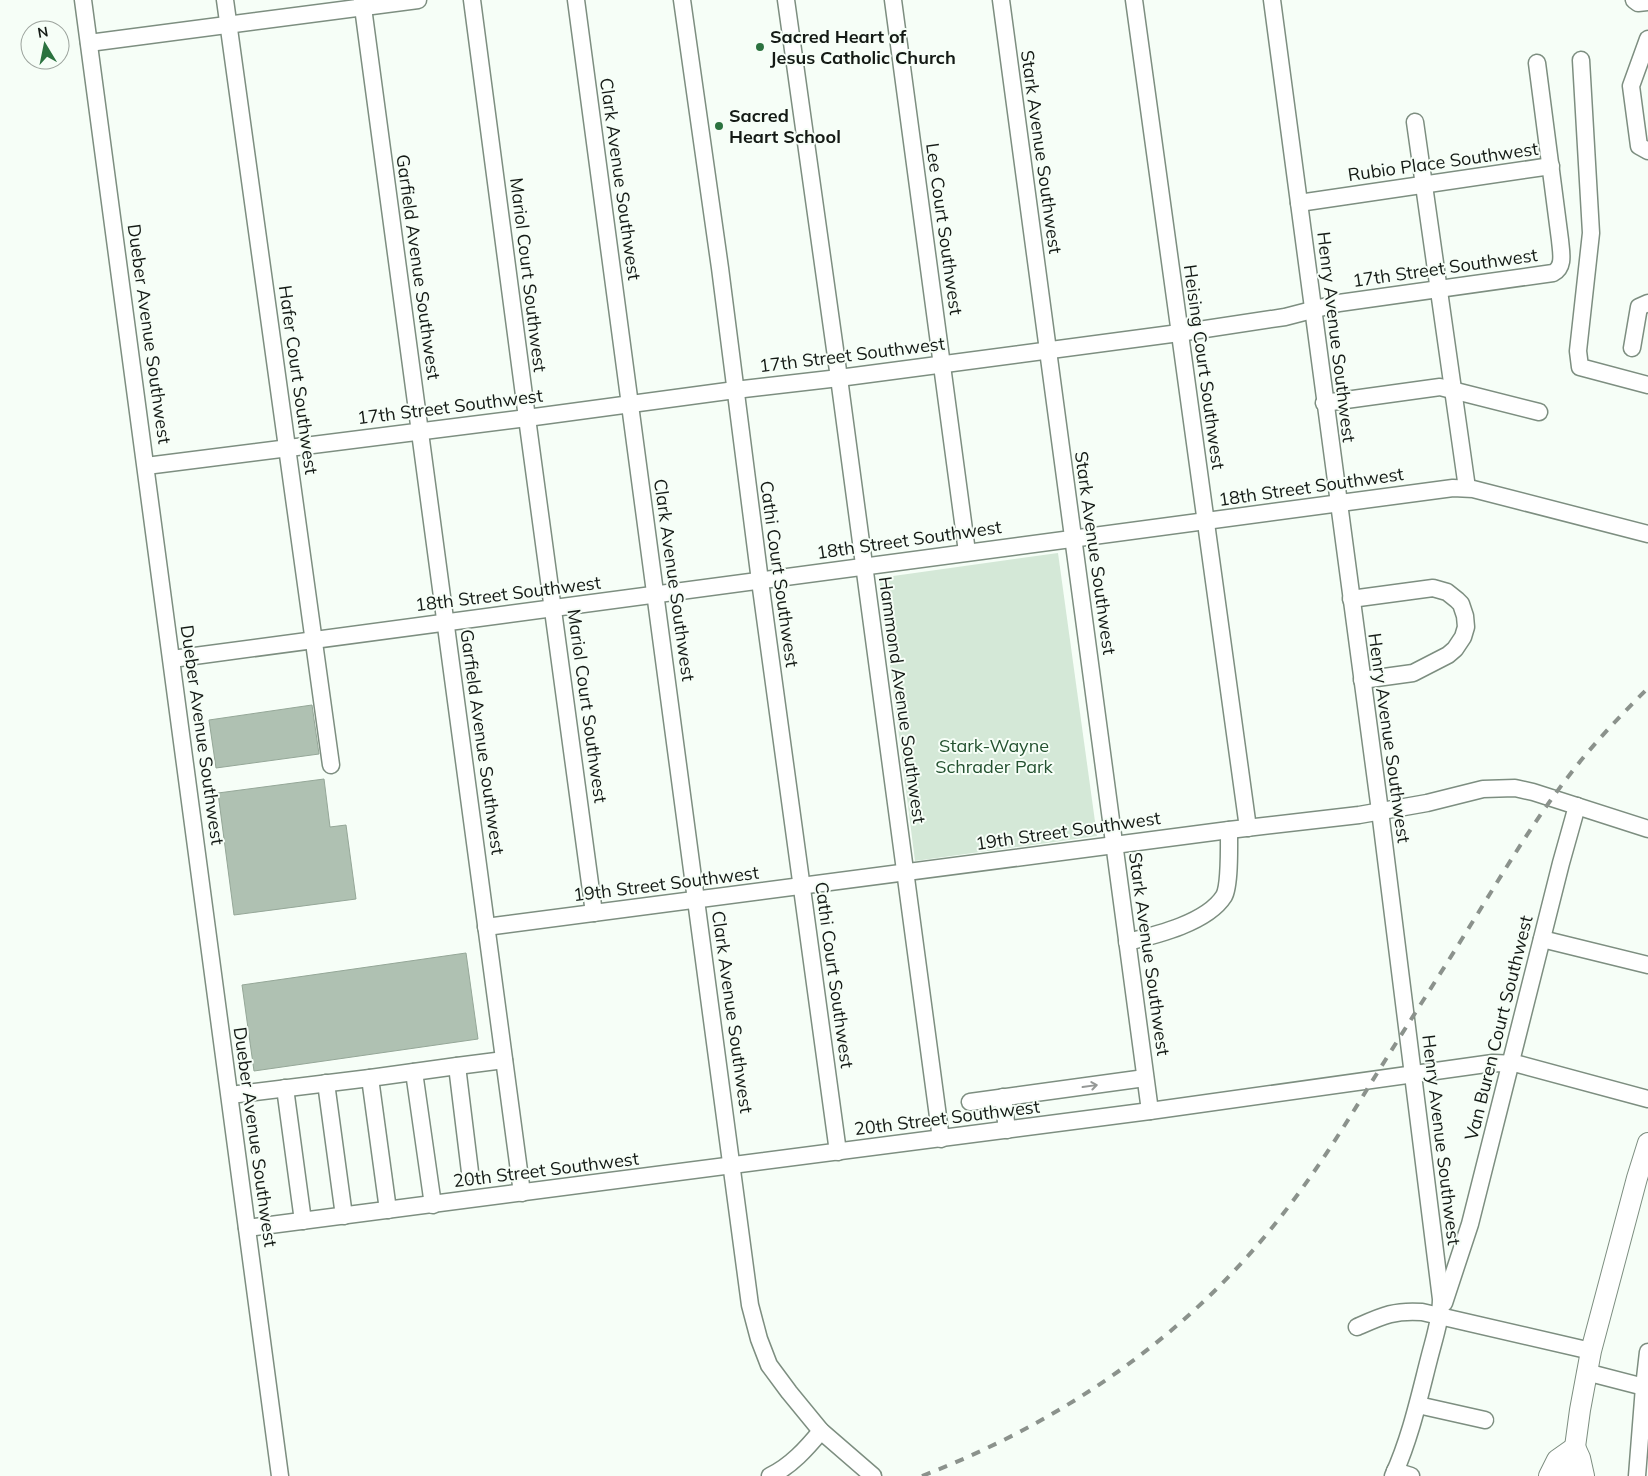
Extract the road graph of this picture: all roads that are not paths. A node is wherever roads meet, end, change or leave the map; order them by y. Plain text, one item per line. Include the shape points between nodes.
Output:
1 (84, 0) edge
2 (226, 0) edge
3 (418, 0) edge
4 (472, 0) edge
5 (576, 0) edge
6 (682, 0) edge
7 (786, 0) edge
8 (893, 0) edge
9 (1001, 0) edge
10 (1134, 0) edge
11 (1272, 0) edge
12 (1634, 0) edge
13 (1648, 2) edge
14 (362, 4) edge
15 (229, 25) junction
16 (1648, 39) edge
17 (89, 43) junction
18 (1581, 60) dead end
19 (1537, 64) dead end
20 (1415, 122) dead end
21 (1648, 151) edge
22 (1551, 166) junction
23 (1424, 184) junction
24 (1298, 203) junction
25 (1439, 289) junction
26 (1648, 303) edge
27 (1312, 309) junction
28 (1179, 333) junction
29 (1632, 348) dead end
30 (1047, 350) junction
31 (942, 364) junction
32 (839, 378) junction
33 (1648, 385) edge
34 (735, 390) junction
35 (1453, 390) junction
36 (1324, 403) junction
37 (630, 404) junction
38 (1539, 412) dead end
39 (527, 418) junction
40 (420, 431) junction
41 (288, 448) junction
42 (146, 466) junction
43 (1467, 488) junction
44 (1338, 503) junction
45 (1205, 521) junction
46 (1648, 534) edge
47 (1073, 538) junction
48 (967, 552) junction
49 (864, 567) junction
50 (760, 581) junction
51 (656, 595) junction
52 (1351, 600) junction
53 (553, 609) junction
54 (446, 622) junction
55 (313, 640) junction
56 (172, 659) junction
57 (1362, 680) junction
58 (330, 765) dead end
59 (1578, 806) junction
60 (1380, 811) junction
61 (1248, 828) junction
62 (1648, 829) edge
63 (1229, 830) junction
64 (1114, 846) junction
65 (905, 873) junction
66 (801, 887) junction
67 (697, 900) junction
68 (594, 913) junction
69 (486, 927) junction
70 (1542, 939) junction
71 (1127, 942) junction
72 (1648, 965) edge
73 (504, 1060) junction
74 (1511, 1063) junction
75 (457, 1066) junction
76 (414, 1072) junction
77 (1413, 1074) junction
78 (370, 1078) junction
79 (1145, 1078) junction
80 (326, 1083) junction
81 (286, 1088) junction
82 (230, 1095) junction
83 (1003, 1097) junction
84 (1648, 1099) edge
85 (970, 1102) dead end
86 (1150, 1111) junction
87 (1007, 1130) junction
88 (941, 1139) junction
89 (1648, 1143) edge
90 (838, 1152) junction
91 (733, 1166) junction
92 (470, 1172) dead end
93 (1642, 1180) edge
94 (522, 1193) junction
95 (433, 1205) junction
96 (388, 1210) junction
97 (344, 1216) junction
98 (303, 1221) junction
99 (247, 1228) junction
100 (1440, 1316) junction
101 (1357, 1327) dead end
102 (1590, 1351) junction
103 (1648, 1352) edge
104 (1586, 1372) junction
105 (1646, 1388) edge
106 (1418, 1406) junction
107 (1485, 1420) dead end
108 (821, 1430) junction
109 (1575, 1447) junction
110 (1400, 1474) edge
111 (280, 1476) edge
112 (770, 1476) edge
113 (873, 1476) edge
114 (1549, 1476) edge
115 (1567, 1476) edge
116 (1584, 1476) edge
117 (1637, 1476) edge

1 - 17 street, Dueber Avenue Southwest
2 - 15 street, Hafer Court Southwest
3 - 14 street
4 - 39 street, Mariol Court Southwest
5 - 37 street, Clark Avenue Southwest
6 - 34 street, Cathi Court Southwest
7 - 32 street, Hammond Avenue Southwest
8 - 31 street, Lee Court Southwest
9 - 30 street, Stark Avenue Southwest
10 - 28 street, Heising Court Southwest
11 - 24 street, Henry Avenue Southwest
12 - 13 street
14 - 15 street
14 - 40 street, Garfield Avenue Southwest
15 - 17 street
15 - 41 street, Hafer Court Southwest
16 - 21 street via 1632,86 1639,146
17 - 42 street, Dueber Avenue Southwest
18 - 33 street via 1591,233 1578,351 1580,367
19 - 22 street, Rubio Place Southwest
20 - 23 street
22 - 23 street, Rubio Place Southwest
22 - 25 street, 17th Street Southwest via 1560,240 1559,270
23 - 24 street, Rubio Place Southwest
23 - 25 street
24 - 27 street, Henry Avenue Southwest
25 - 27 street, 17th Street Southwest
25 - 35 street
26 - 29 street via 1639,307
27 - 28 street, 17th Street Southwest via 1284,317
27 - 36 street, Henry Avenue Southwest
28 - 30 street, 17th Street Southwest
28 - 45 street, Heising Court Southwest
30 - 31 street, 17th Street Southwest
30 - 47 street, Stark Avenue Southwest
31 - 32 street, 17th Street Southwest
31 - 48 street, Lee Court Southwest
32 - 34 street, 17th Street Southwest
32 - 49 street, Hammond Avenue Southwest
34 - 37 street, 17th Street Southwest
34 - 50 street, Cathi Court Southwest
35 - 36 street via 1440,387
35 - 38 street
35 - 43 street
36 - 44 street, Henry Avenue Southwest
37 - 39 street, 17th Street Southwest
37 - 51 street, Clark Avenue Southwest
39 - 40 street, 17th Street Southwest
39 - 53 street, Mariol Court Southwest
40 - 41 street, 17th Street Southwest
40 - 54 street, Garfield Avenue Southwest
41 - 42 street, 17th Street Southwest
41 - 55 street, Hafer Court Southwest
42 - 56 street, Dueber Avenue Southwest
43 - 44 street, 18th Street Southwest
43 - 46 street, 18th Street Southwest
44 - 45 street, 18th Street Southwest
44 - 52 street, Henry Avenue Southwest
45 - 47 street, 18th Street Southwest
45 - 61 street, Heising Court Southwest
47 - 48 street, 18th Street Southwest
47 - 64 street, Stark Avenue Southwest
48 - 49 street, 18th Street Southwest
49 - 50 street, 18th Street Southwest
49 - 65 street, Hammond Avenue Southwest
50 - 51 street, 18th Street Southwest
50 - 66 street, Cathi Court Southwest
51 - 53 street, 18th Street Southwest
51 - 67 street, Clark Avenue Southwest
52 - 57 street, Henry Avenue Southwest
52 - 57 street via 1433,588 1447,592 1457,600 1465,616 1465,632 1460,643 1448,655 1413,673
53 - 54 street, 18th Street Southwest
53 - 68 street, Mariol Court Southwest
54 - 55 street, 18th Street Southwest
54 - 69 street, Garfield Avenue Southwest
55 - 56 street, 18th Street Southwest
55 - 58 street, Hafer Court Southwest
56 - 82 street, Dueber Avenue Southwest
57 - 60 street, Henry Avenue Southwest
59 - 60 street, 19th Street Southwest via 1533,792 1505,788
59 - 62 street, 19th Street Southwest
59 - 70 street, Van Buren Court Southwest
60 - 61 street, 19th Street Southwest
60 - 77 street, Henry Avenue Southwest
61 - 63 street, 19th Street Southwest
63 - 64 street, 19th Street Southwest
63 - 71 street via 1229,863 1224,895 1209,911 1193,920
64 - 65 street, 19th Street Southwest
64 - 71 street, Stark Avenue Southwest
65 - 66 street, 19th Street Southwest
65 - 88 street, Hammond Avenue Southwest
66 - 67 street, 19th Street Southwest
66 - 90 street, Cathi Court Southwest
67 - 68 street, 19th Street Southwest
67 - 91 street, Clark Avenue Southwest
68 - 69 street, 19th Street Southwest
69 - 73 street, Garfield Avenue Southwest
70 - 72 street
70 - 74 street, Van Buren Court Southwest
71 - 79 street, Stark Avenue Southwest
73 - 75 street
73 - 94 street, Garfield Avenue Southwest
74 - 77 street, 20th Street Southwest
74 - 84 street, 20th Street Southwest
74 - 100 street, Van Buren Court Southwest via 1470,1224
75 - 76 street
75 - 92 street
76 - 78 street
76 - 95 street
77 - 86 street, 20th Street Southwest
77 - 100 street, Henry Avenue Southwest via 1440,1282
78 - 80 street
78 - 96 street
83 -> 79 street
79 - 86 street, Stark Avenue Southwest
80 - 81 street
80 - 97 street
81 - 82 street
81 - 98 street
82 - 99 street, Dueber Avenue Southwest
83 - 85 street
83 - 87 street
86 - 87 street, 20th Street Southwest
87 - 88 street, 20th Street Southwest
88 - 90 street, 20th Street Southwest
89 - 93 main road
90 - 91 street, 20th Street Southwest
91 - 94 street, 20th Street Southwest
91 - 108 street, Clark Avenue Southwest via 750,1305 759,1339 769,1365
93 - 102 main road
94 - 95 street, 20th Street Southwest
95 - 96 street, 20th Street Southwest
96 - 97 street, 20th Street Southwest
97 - 98 street, 20th Street Southwest
98 - 99 street, 20th Street Southwest
99 - 111 street, Dueber Avenue Southwest
100 - 101 street via 1397,1312
100 - 102 street
100 - 106 street, Henry Avenue Southwest
102 - 104 main road
103 - 105 street
104 - 105 street
104 - 109 main road
105 - 117 street
106 - 107 street
106 - 110 street, Henry Avenue Southwest
108 - 112 street via 791,1462
108 - 113 street, Clark Avenue Southwest
109 - 114 main road via 1557,1460
109 - 115 main road
109 - 116 main road

